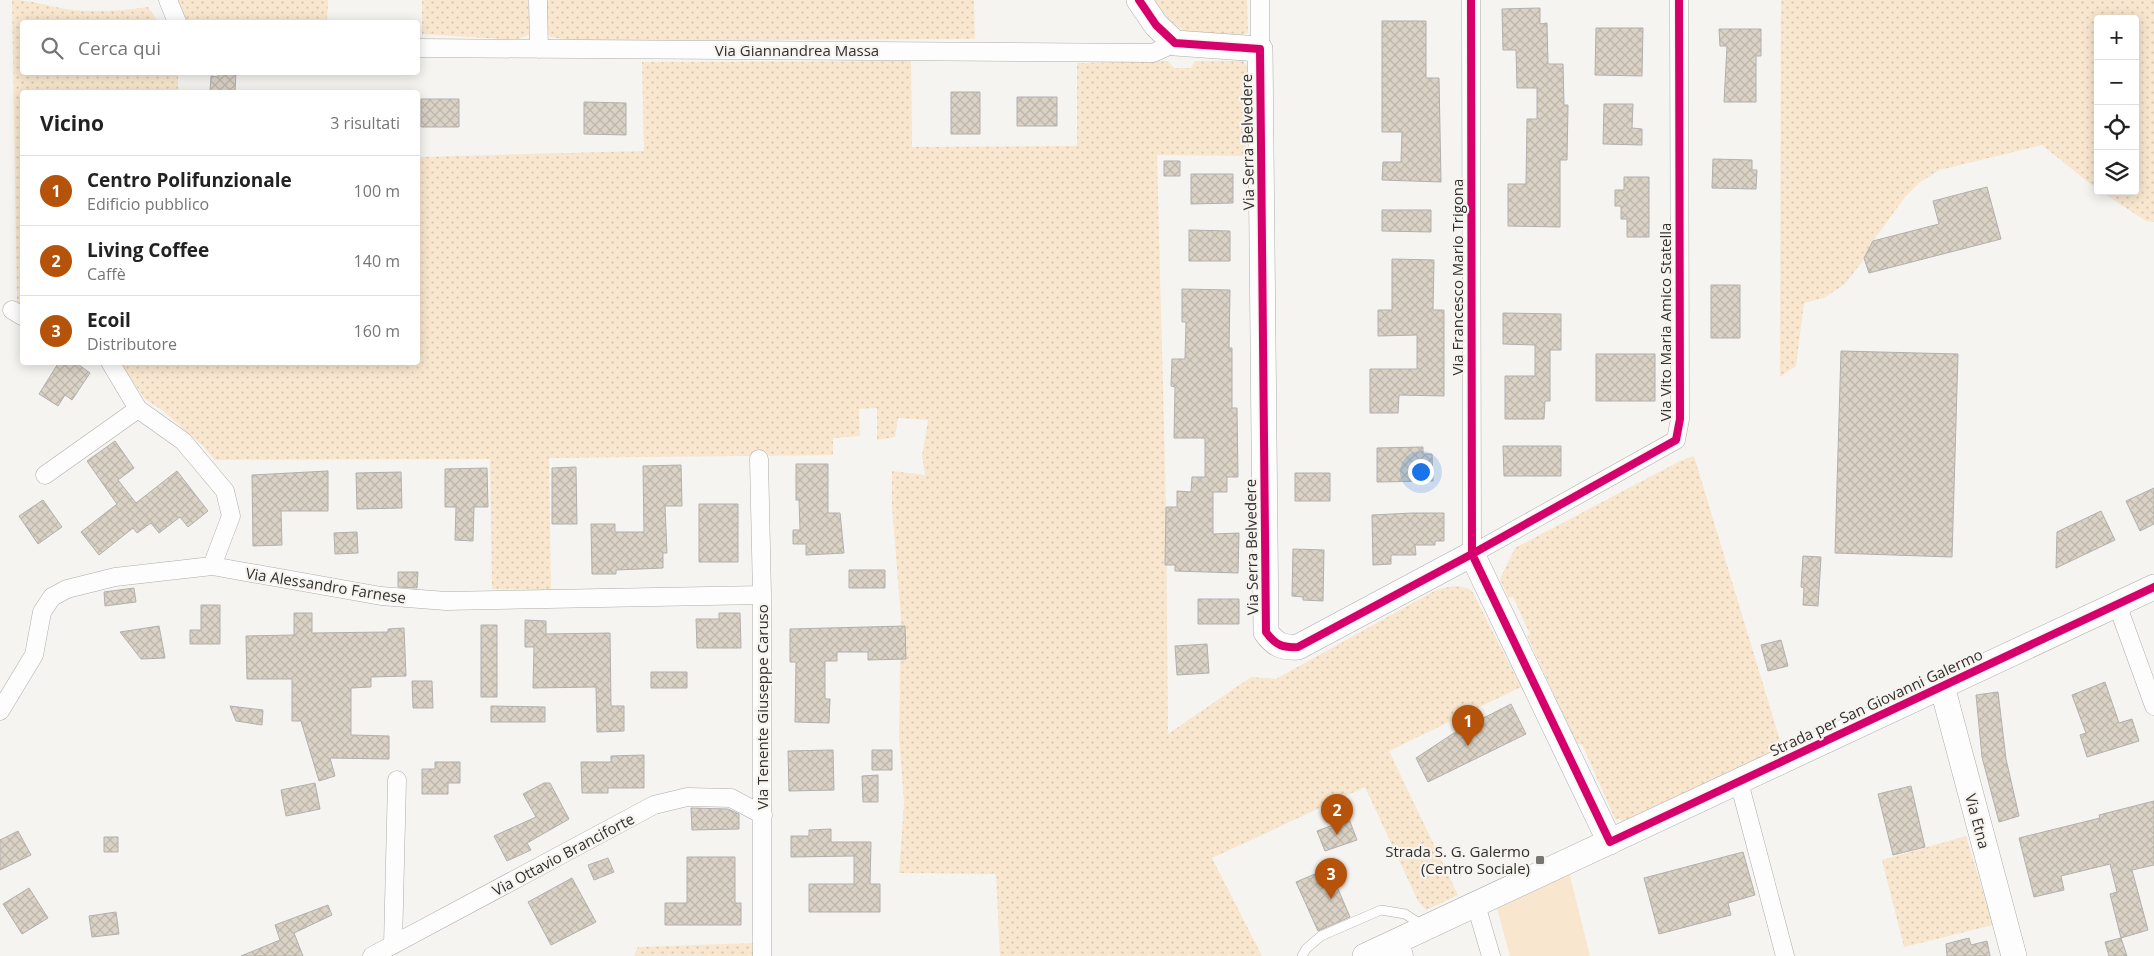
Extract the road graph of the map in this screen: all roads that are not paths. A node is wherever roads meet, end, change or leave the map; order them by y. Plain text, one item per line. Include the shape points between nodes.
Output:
1 (168, 0) edge
2 (538, 0) edge
3 (1139, 0) edge
4 (1260, 0) edge
5 (1471, 0) edge
6 (1679, 0) edge
7 (176, 20) edge
8 (1174, 43) junction
9 (420, 48) edge
10 (539, 49) junction
11 (1260, 49) junction
12 (112, 365) edge
13 (138, 409) junction
14 (759, 459) dead end
15 (45, 475) dead end
16 (1472, 554) junction
17 (212, 566) junction
18 (2154, 587) edge
19 (762, 595) junction
20 (2117, 604) junction
21 (1942, 686) junction
22 (2154, 706) edge
23 (0, 711) edge
24 (397, 780) dead end
25 (1739, 782) junction
26 (763, 815) junction
27 (1610, 842) junction
28 (1476, 905) junction
29 (1426, 928) junction
30 (393, 944) junction
31 (1402, 948) edge
32 (372, 956) edge
33 (762, 956) edge
34 (1302, 956) edge
35 (1365, 956) edge
36 (1491, 956) edge
37 (1785, 956) edge
38 (2014, 956) edge

1 - 7 street
2 - 10 street
3 - 8 street via 1156,25
4 - 11 street
5 - 16 street, Via Francesco Mario Trigona
6 - 16 street, Via Vito Maria Amico Statella via 1680,419 1676,440
8 - 10 street, Via Giannandrea Massa via 1153,53
8 - 11 street
9 - 10 street, Via Giannandrea Massa
11 - 16 street, Via Serra Belvedere via 1266,632 1273,642 1284,648 1298,647
12 - 13 street
13 - 15 street
13 - 17 street via 182,441 226,491 231,516
14 - 19 street, Via Tenente Giuseppe Caruso
16 - 27 street
17 - 19 street, Via Alessandro Farnese via 381,596 446,601
17 - 23 street, Via Alessandro Farnese via 115,577 52,597 42,612 34,655
18 - 20 street, Strada per San Giovanni Galermo
19 - 26 street, Via Tenente Giuseppe Caruso
20 - 21 street, Strada per San Giovanni Galermo
20 - 22 street
21 - 25 street, Strada per San Giovanni Galermo
21 - 38 street, Via Etna
24 - 30 street
25 - 27 street, Strada per San Giovanni Galermo
25 - 37 street
26 - 30 street, Via Ottavio Branciforte via 731,798 687,797 654,806
26 - 33 street, Via Tenente Giuseppe Caruso
27 - 28 street, Strada per San Giovanni Galermo
28 - 29 street, Strada per San Giovanni Galermo
28 - 36 street
29 - 31 street, Strada per San Giovanni Galermo
29 - 34 lane via 1405,914 1381,910 1321,936
30 - 32 street, Via Ottavio Branciforte
31 - 35 street, Strada per San Giovanni Galermo

